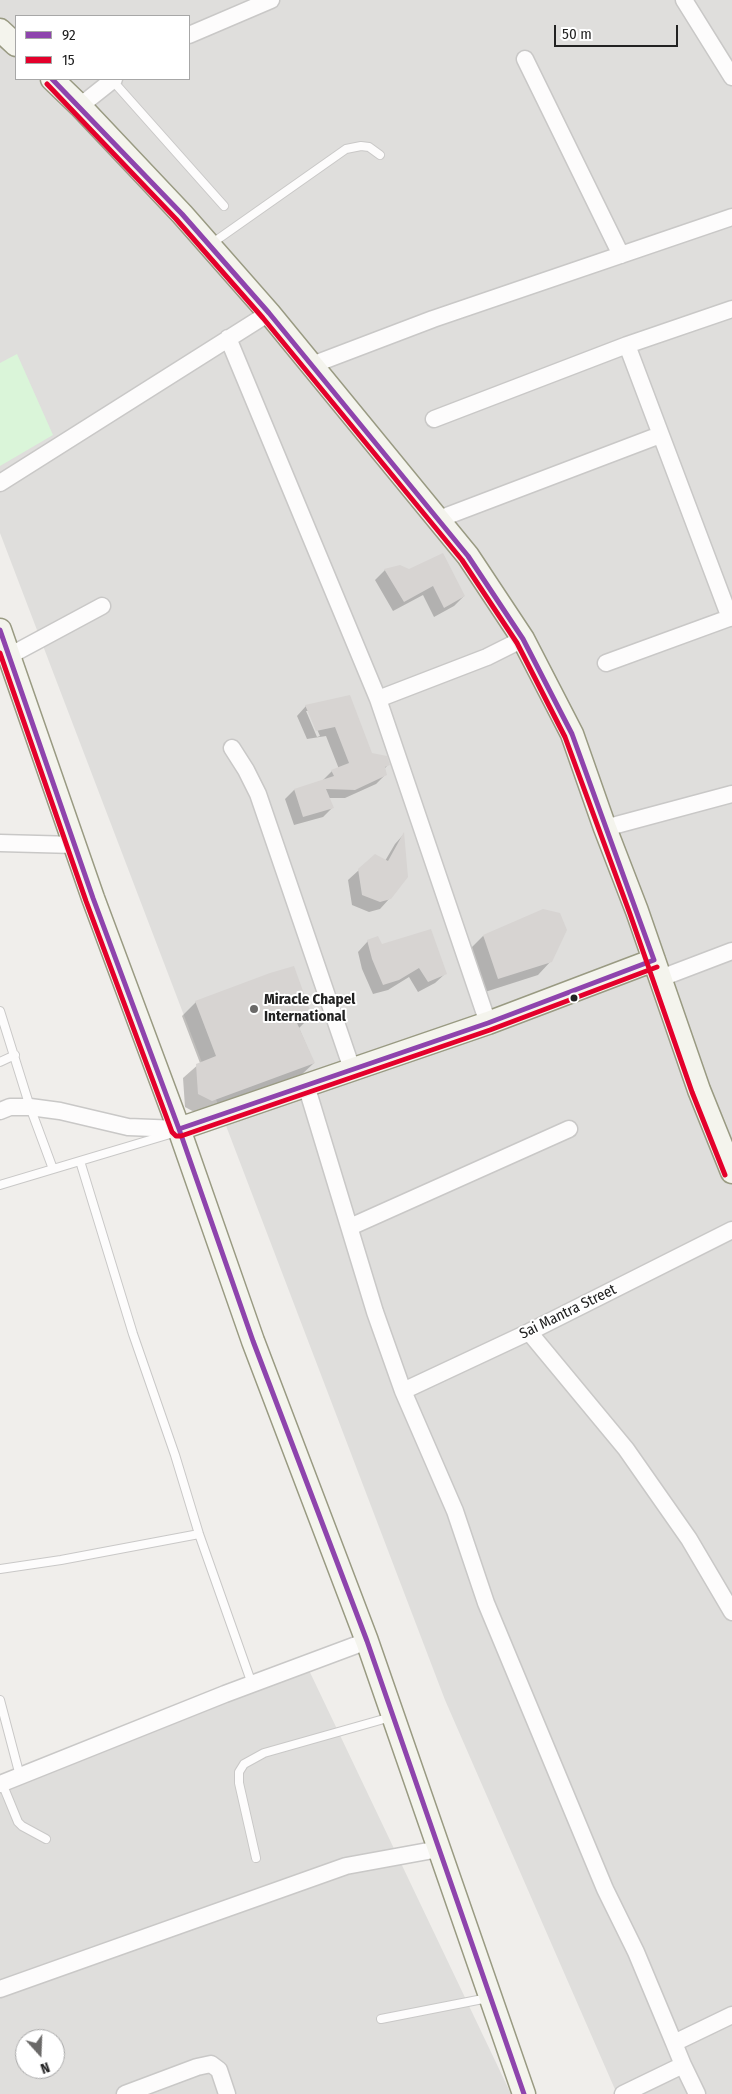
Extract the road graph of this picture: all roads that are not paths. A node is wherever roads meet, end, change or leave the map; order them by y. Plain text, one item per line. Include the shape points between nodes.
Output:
1 (271, 0) edge
2 (684, 0) edge
3 (190, 35) edge
4 (525, 59) dead end
5 (732, 78) edge
6 (53, 80) edge
7 (113, 80) edge
8 (80, 106) junction
9 (380, 155) dead end
10 (224, 206) dead end
11 (732, 217) edge
12 (209, 245) junction
13 (621, 255) junction
14 (732, 309) edge
15 (269, 313) junction
16 (228, 338) junction
17 (627, 345) junction
18 (312, 365) junction
19 (434, 420) dead end
20 (660, 435) junction
21 (0, 483) edge
22 (439, 519) junction
23 (102, 606) dead end
24 (731, 617) edge
25 (0, 630) edge
26 (523, 639) junction
27 (9, 656) junction
28 (606, 663) dead end
29 (378, 699) junction
30 (232, 748) dead end
31 (732, 794) edge
32 (605, 828) junction
33 (0, 843) edge
34 (75, 845) junction
35 (732, 951) edge
36 (658, 969) junction
37 (0, 1011) edge
38 (488, 1023) junction
39 (15, 1055) junction
40 (0, 1062) edge
41 (352, 1069) junction
42 (306, 1086) junction
43 (30, 1107) junction
44 (0, 1110) edge
45 (568, 1129) dead end
46 (179, 1130) junction
47 (80, 1161) junction
48 (52, 1169) junction
49 (732, 1172) edge
50 (0, 1186) edge
51 (350, 1227) junction
52 (732, 1230) edge
53 (529, 1332) junction
54 (403, 1391) junction
55 (199, 1534) junction
56 (0, 1569) edge
57 (732, 1612) edge
58 (367, 1641) junction
59 (252, 1684) junction
60 (0, 1700) edge
61 (392, 1716) junction
62 (20, 1776) junction
63 (1, 1783) edge
64 (46, 1839) dead end
65 (439, 1849) junction
66 (256, 1858) dead end
67 (0, 1989) edge
68 (490, 1997) junction
69 (732, 2015) edge
70 (381, 2019) dead end
71 (674, 2042) junction
72 (682, 2065) junction
73 (125, 2094) edge
74 (227, 2094) edge
75 (524, 2094) edge
76 (622, 2094) edge
77 (696, 2094) edge

1 - 3 street
2 - 5 street
4 - 13 street
6 - 8 main road
7 - 8 street
7 - 10 lane
8 - 12 main road
9 - 12 lane via 369,146 346,150
11 - 13 street
12 - 15 main road
13 - 18 street via 433,319
14 - 17 street
15 - 16 street
15 - 18 main road
16 - 21 street
16 - 29 street
17 - 19 street
17 - 20 street
18 - 22 main road
20 - 22 street
20 - 24 street
22 - 26 main road via 468,556
23 - 27 street
24 - 28 street
25 - 27 main road
26 - 29 street via 487,657
26 - 32 main road via 572,734
27 - 34 main road
29 - 38 street
30 - 41 street via 258,794
31 - 32 street
32 - 36 main road
33 - 34 street
34 - 46 main road
35 - 36 street
36 - 38 main road
36 - 49 main road via 699,1090
37 - 39 lane
38 - 41 main road
39 - 40 lane
39 - 43 lane
41 - 42 main road
42 - 46 main road
42 - 51 street
43 - 44 street
43 - 46 street via 128,1127
43 - 48 lane
45 - 51 street
46 - 47 lane
46 - 58 main road via 253,1340
47 - 48 lane
47 - 55 lane
48 - 50 lane
51 - 54 street
52 - 53 street, Sai Mantra Street
53 - 54 street, Sai Mantra Street
53 - 57 street via 626,1449 689,1539
54 - 71 street via 455,1511 494,1620 605,1888
55 - 56 lane
55 - 59 lane
58 - 59 street
58 - 61 main road
59 - 62 street
60 - 62 lane
61 - 65 main road
61 - 66 lane via 264,1753 244,1764 239,1772 239,1783
62 - 63 street
63 - 64 lane via 18,1822
65 - 67 street via 346,1866
65 - 68 main road
68 - 70 lane
68 - 75 main road
69 - 71 street
71 - 72 street
72 - 76 street
72 - 77 street
73 - 74 street via 211,2064 219,2070

